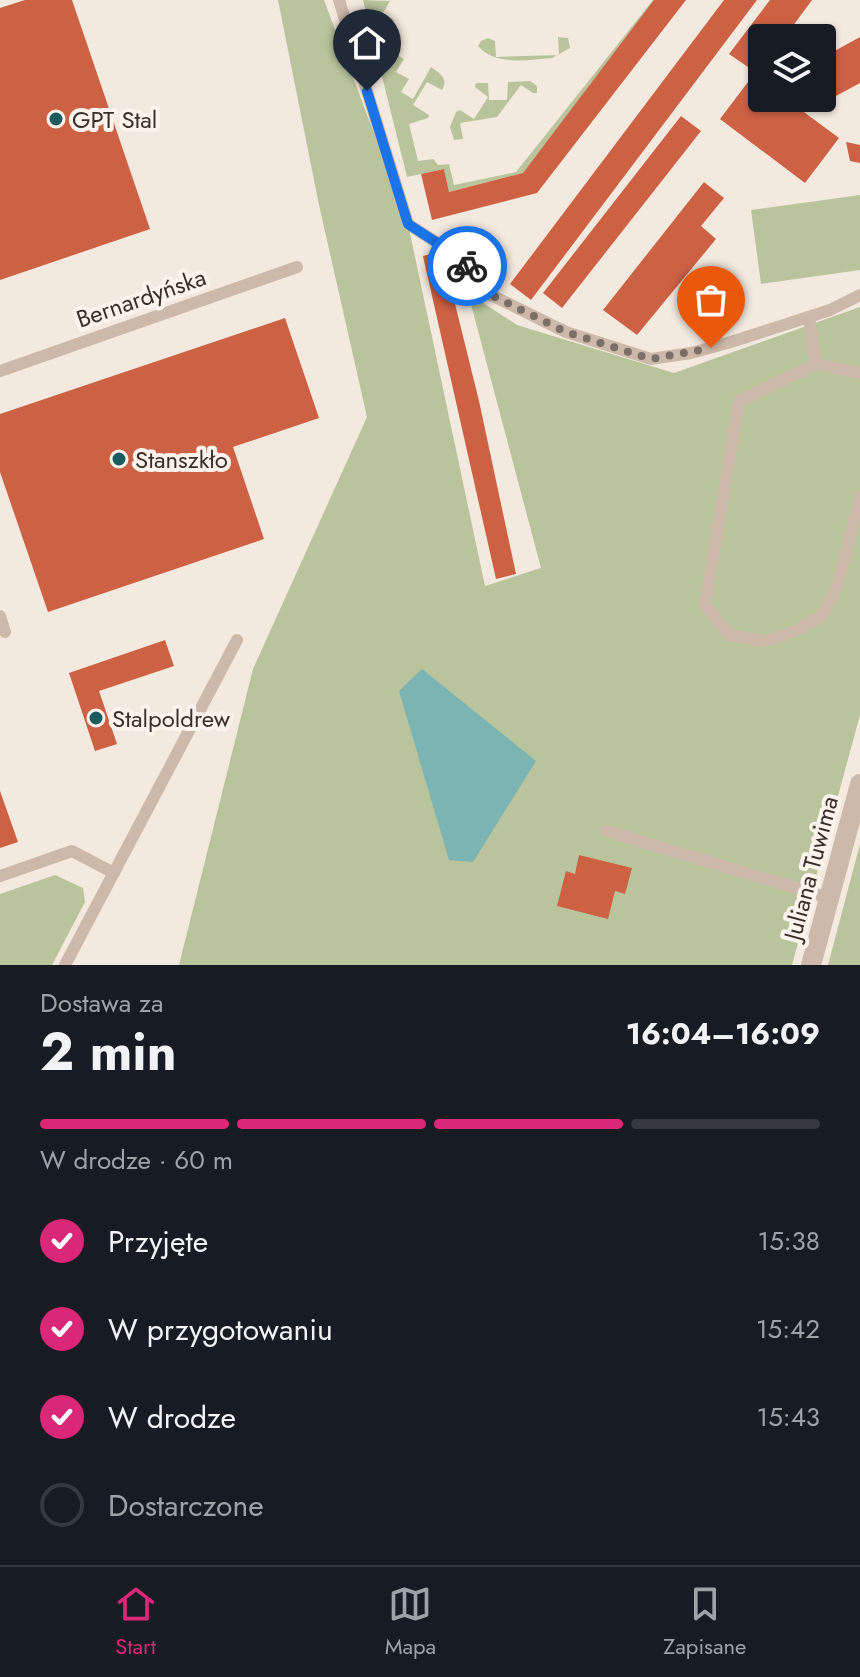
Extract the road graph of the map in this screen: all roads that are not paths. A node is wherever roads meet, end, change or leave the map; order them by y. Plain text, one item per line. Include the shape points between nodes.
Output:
1 (339, 0) edge
2 (297, 267) dead end
3 (860, 295) edge
4 (809, 317) junction
5 (816, 364) junction
6 (0, 371) edge
7 (860, 373) edge
8 (860, 497) edge
9 (0, 616) edge
10 (5, 632) dead end
11 (237, 640) dead end
12 (860, 784) edge
13 (857, 808) edge
14 (606, 831) dead end
15 (114, 873) junction
16 (0, 876) edge
17 (829, 898) junction
18 (65, 965) edge
19 (811, 965) edge

1 - 4 lane via 408,224 462,259 483,291 566,332 651,359 691,353
2 - 6 lane, Bernardyńska
3 - 4 lane
4 - 5 lane
5 - 7 lane
5 - 8 lane via 739,401 705,605 729,635 764,641 822,615 837,587
9 - 10 lane
11 - 15 lane
12 - 13 street, Juliana Tuwima
13 - 17 street, Juliana Tuwima
14 - 17 lane
15 - 16 lane via 72,851
15 - 18 lane
17 - 19 street, Juliana Tuwima

